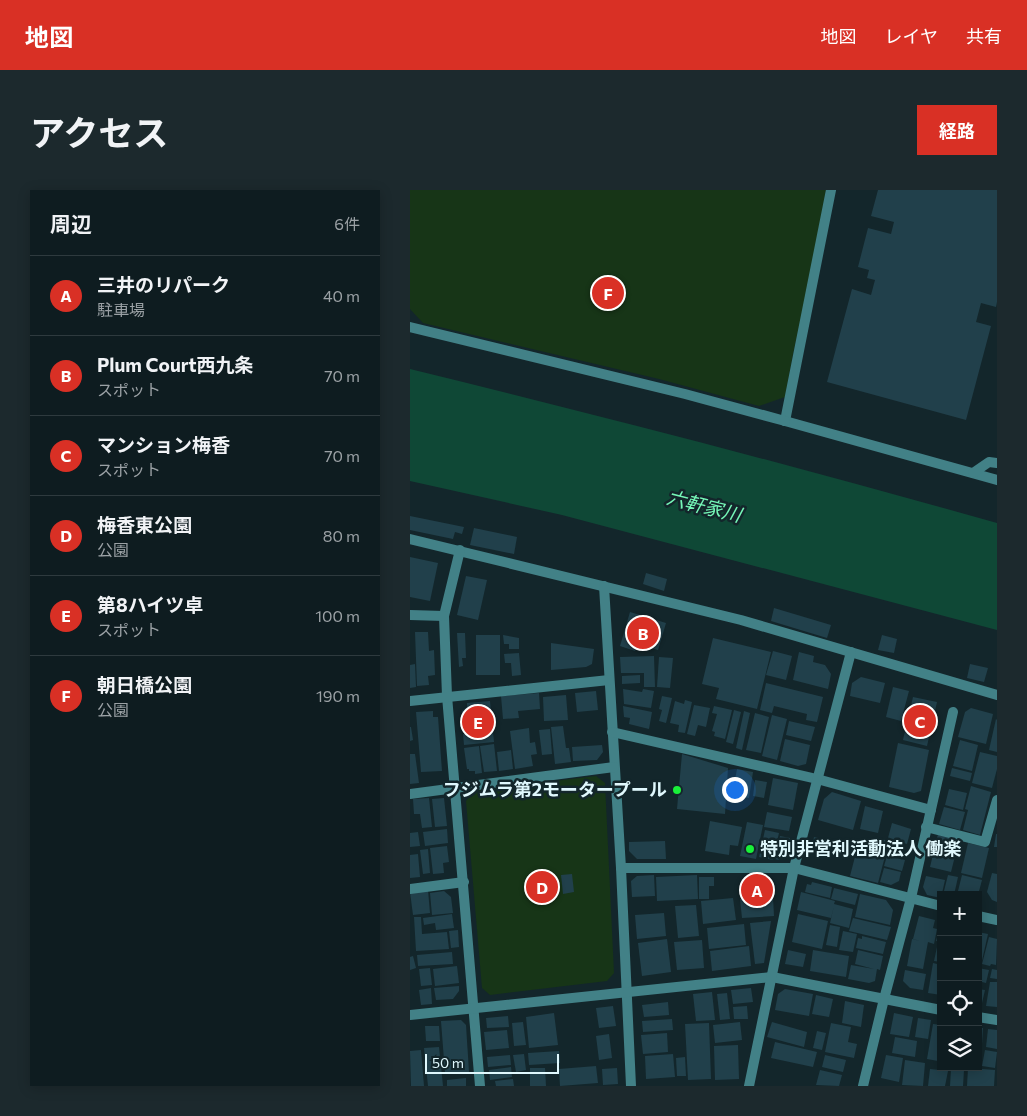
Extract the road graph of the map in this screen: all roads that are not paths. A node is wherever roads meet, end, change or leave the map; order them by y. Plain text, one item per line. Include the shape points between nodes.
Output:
1 (831, 190) edge
2 (410, 327) edge
3 (785, 421) junction
4 (997, 463) edge
5 (973, 473) junction
6 (997, 480) edge
7 (410, 539) edge
8 (460, 550) junction
9 (604, 586) junction
10 (410, 615) edge
11 (444, 616) junction
12 (850, 652) junction
13 (609, 680) junction
14 (997, 695) edge
15 (447, 696) junction
16 (410, 701) edge
17 (953, 712) dead end
18 (612, 732) junction
19 (614, 767) junction
20 (817, 779) junction
21 (456, 788) junction
22 (410, 794) edge
23 (997, 800) edge
24 (931, 810) junction
25 (926, 828) junction
26 (621, 868) junction
27 (794, 868) junction
28 (464, 882) junction
29 (410, 889) edge
30 (911, 898) junction
31 (937, 905) edge
32 (982, 917) edge
33 (997, 920) edge
34 (772, 977) junction
35 (627, 992) junction
36 (884, 999) junction
37 (473, 1008) junction
38 (937, 1009) edge
39 (410, 1015) edge
40 (982, 1018) edge
41 (997, 1020) edge
42 (480, 1086) edge
43 (631, 1086) edge
44 (737, 1086) edge
45 (751, 1086) edge
46 (863, 1086) edge

1 - 3 street
2 - 3 street
3 - 5 street
4 - 5 street via 989,462
5 - 6 street
7 - 8 street
8 - 9 street
8 - 11 street
9 - 12 street via 741,620
9 - 13 street
10 - 11 street
11 - 15 street
12 - 14 street
12 - 20 street
13 - 15 street
13 - 18 street
15 - 16 street
15 - 21 street
17 - 24 street
18 - 19 street
18 - 20 street
19 - 21 street
19 - 26 street
20 - 24 street
20 - 27 street
21 - 22 street
21 - 28 street
23 - 25 street via 985,842
24 - 25 street
25 - 30 street
26 - 27 street
26 - 35 street
27 - 30 street
27 - 34 street
28 - 29 street
28 - 37 street
30 - 31 street
30 - 36 street
32 - 33 street
34 - 35 street
34 - 36 street
34 - 45 street
35 - 37 street
35 - 43 street
36 - 38 street
36 - 46 street
37 - 39 street
37 - 42 street
40 - 41 street
44 - 45 street

